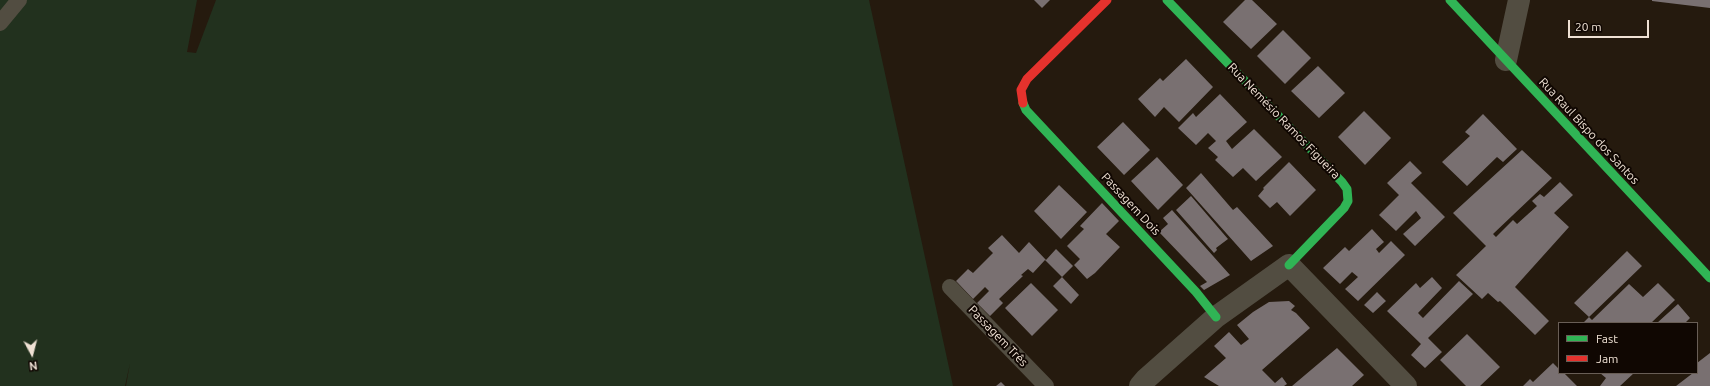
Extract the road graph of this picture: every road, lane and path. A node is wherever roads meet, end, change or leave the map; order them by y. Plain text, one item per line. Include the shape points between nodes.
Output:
1 (19, 0) edge
2 (1107, 0) edge
3 (1167, 0) edge
4 (1450, 0) edge
5 (1519, 0) edge
6 (0, 23) edge
7 (1506, 60) junction
8 (1289, 265) junction
9 (1710, 278) edge
10 (950, 287) dead end
11 (1216, 317) junction
12 (1399, 383) edge
13 (1046, 386) edge
14 (1140, 386) edge

1 - 6 lane
2 - 11 street, Passagem Dois via 1027,80 1021,90 1022,100 1026,110
3 - 8 street, Rua Nemésio Ramos Figueira via 1347,189 1348,201 1344,208
4 - 7 street, Rua Raul Bispo dos Santos
5 - 7 street
7 - 9 street, Rua Raul Bispo dos Santos
8 - 11 street, Rua Nemésio Ramos Figueira
8 - 12 street
10 - 13 lane, Passagem Três
11 - 14 street, Rua Nemésio Ramos Figueira

